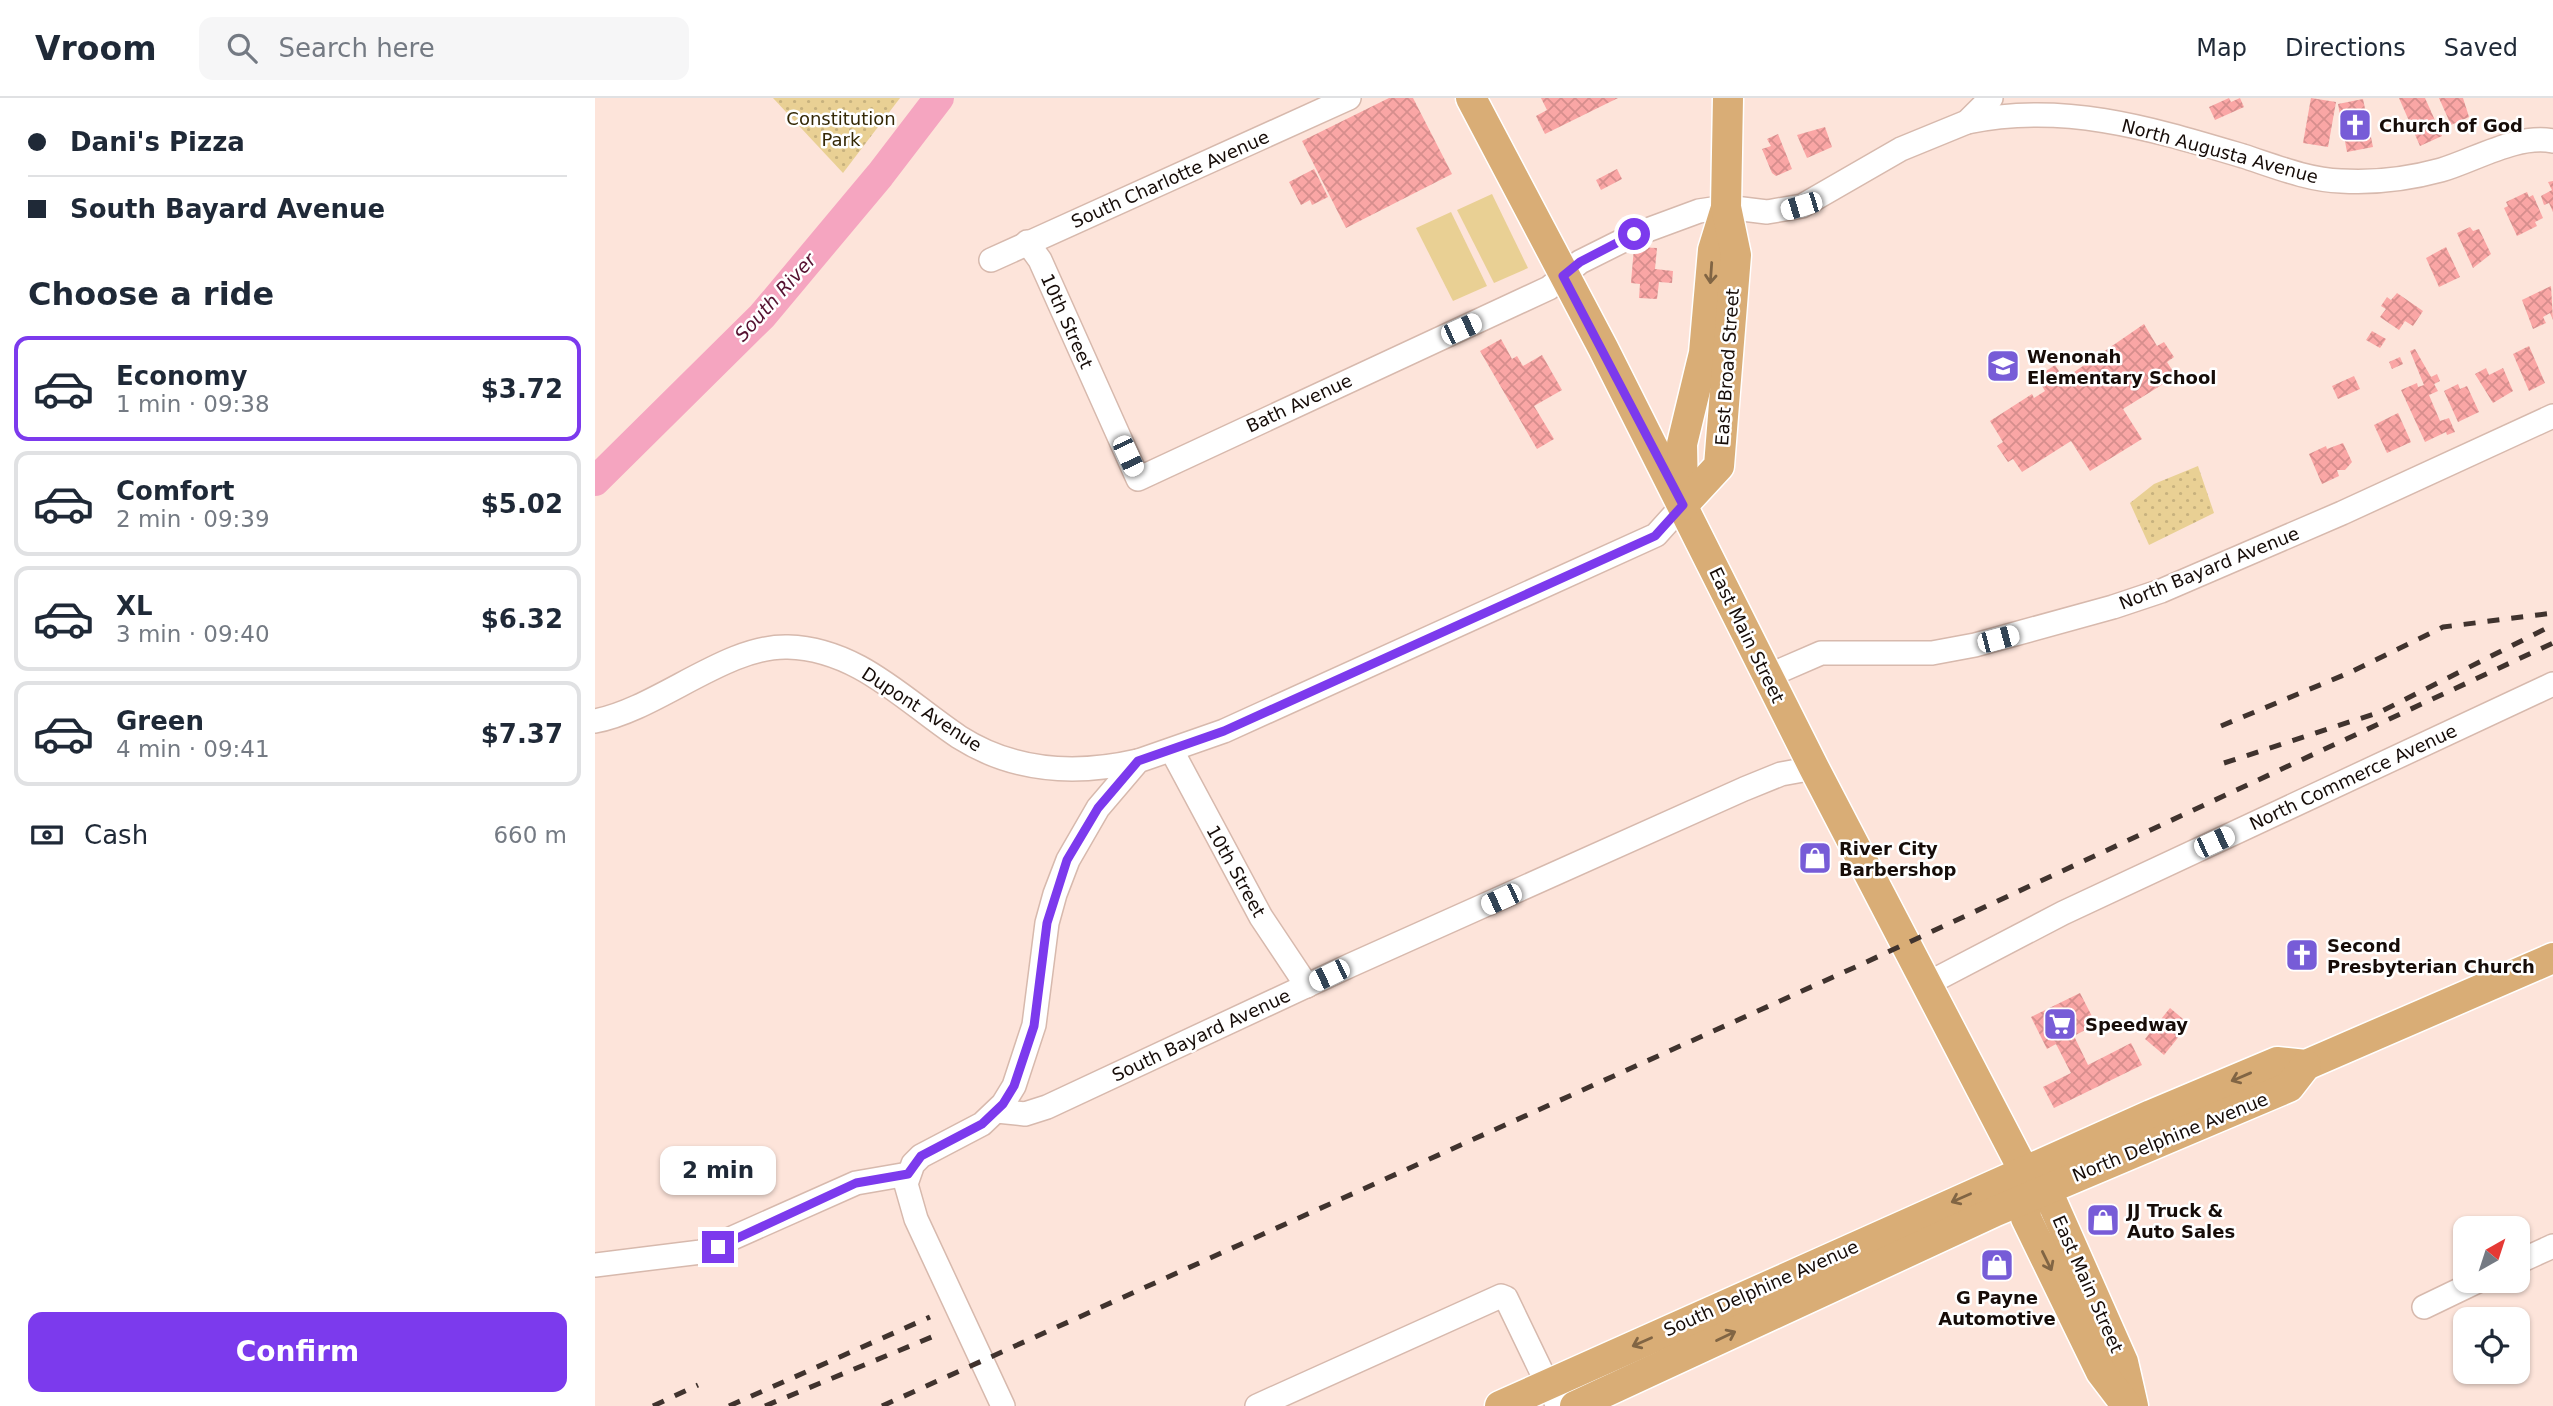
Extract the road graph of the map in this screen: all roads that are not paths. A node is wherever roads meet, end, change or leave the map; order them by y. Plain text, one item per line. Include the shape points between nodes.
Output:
1 (1349, 98) edge
2 (1471, 98) edge
3 (1728, 98) edge
4 (1991, 98) edge
5 (2079, 107) edge
6 (1967, 122) junction
7 (2553, 141) edge
8 (1726, 207) junction
9 (1027, 242) junction
10 (991, 260) dead end
11 (1563, 276) junction
12 (2553, 416) edge
13 (1138, 479) joint
14 (1683, 505) junction
15 (1768, 676) junction
16 (2553, 684) edge
17 (595, 721) edge
18 (1172, 751) junction
19 (1138, 761) junction
20 (1814, 768) junction
21 (2553, 958) edge
22 (1927, 984) junction
23 (1307, 986) junction
24 (997, 1111) junction
25 (908, 1174) junction
26 (2030, 1187) junction
27 (2553, 1246) edge
28 (2531, 1256) edge
29 (595, 1265) edge
30 (2453, 1293) edge
31 (2424, 1307) dead end
32 (1553, 1395) edge
33 (1003, 1406) edge
34 (1257, 1406) edge
35 (1500, 1406) edge
36 (1575, 1406) edge
37 (2127, 1406) edge
38 (2133, 1406) edge

1 - 9 street, South Charlotte Avenue
2 - 11 main road, East Main Street
3 - 8 main road, East Broad Street
4 - 6 street
5 - 6 street, North Augusta Avenue
5 - 7 street, North Augusta Avenue via 2336,181 2388,181 2439,170 2513,145
6 - 8 street, Bath Avenue via 1901,149 1801,206 1767,212
8 - 11 street, Bath Avenue via 1699,211 1645,230 1580,262
8 -> 14 main road, East Broad Street via 1713,250 1704,353 1682,444
8 - 14 main road, East Broad Street via 1736,255 1720,466
9 - 10 street, South Charlotte Avenue
9 - 13 street, 10th Street via 1040,260
11 - 13 street, Bath Avenue via 1549,288
11 - 14 main road, East Main Street
12 - 15 street, North Bayard Avenue via 2342,513 2113,607 1932,653 1821,653
14 - 15 main road, East Main Street
14 - 18 street, Dupont Avenue via 1655,536
15 - 20 main road, East Main Street
16 - 22 street, North Commerce Avenue via 2063,913
17 - 19 street, Dupont Avenue via 743,656 787,647 855,665 959,737 992,754 1030,766 1076,771
18 - 19 street, Dupont Avenue
18 - 23 street, 10th Street via 1261,917
19 - 24 street via 1098,808 1067,860 1047,923 1026,1056
20 - 22 main road, East Main Street
20 - 23 street, South Bayard Avenue via 1781,774 1744,789
21 - 26 main road, North Delphine Avenue via 2306,1065 2289,1087
22 - 26 main road, East Main Street
23 - 24 street, South Bayard Avenue via 1047,1107 1025,1114
24 - 25 street via 968,1133 921,1156
25 - 29 street via 856,1183 701,1252
25 - 33 street via 906,1184 916,1219
26 -> 32 main road, South Delphine Avenue
36 -> 26 main road, South Delphine Avenue
26 -> 37 main road, East Main Street via 2026,1218 2101,1372
26 - 38 main road, East Main Street via 2053,1204 2123,1362
27 - 28 street
30 - 31 street
32 - 34 street via 1506,1298 1495,1297
32 - 35 main road, South Delphine Avenue

